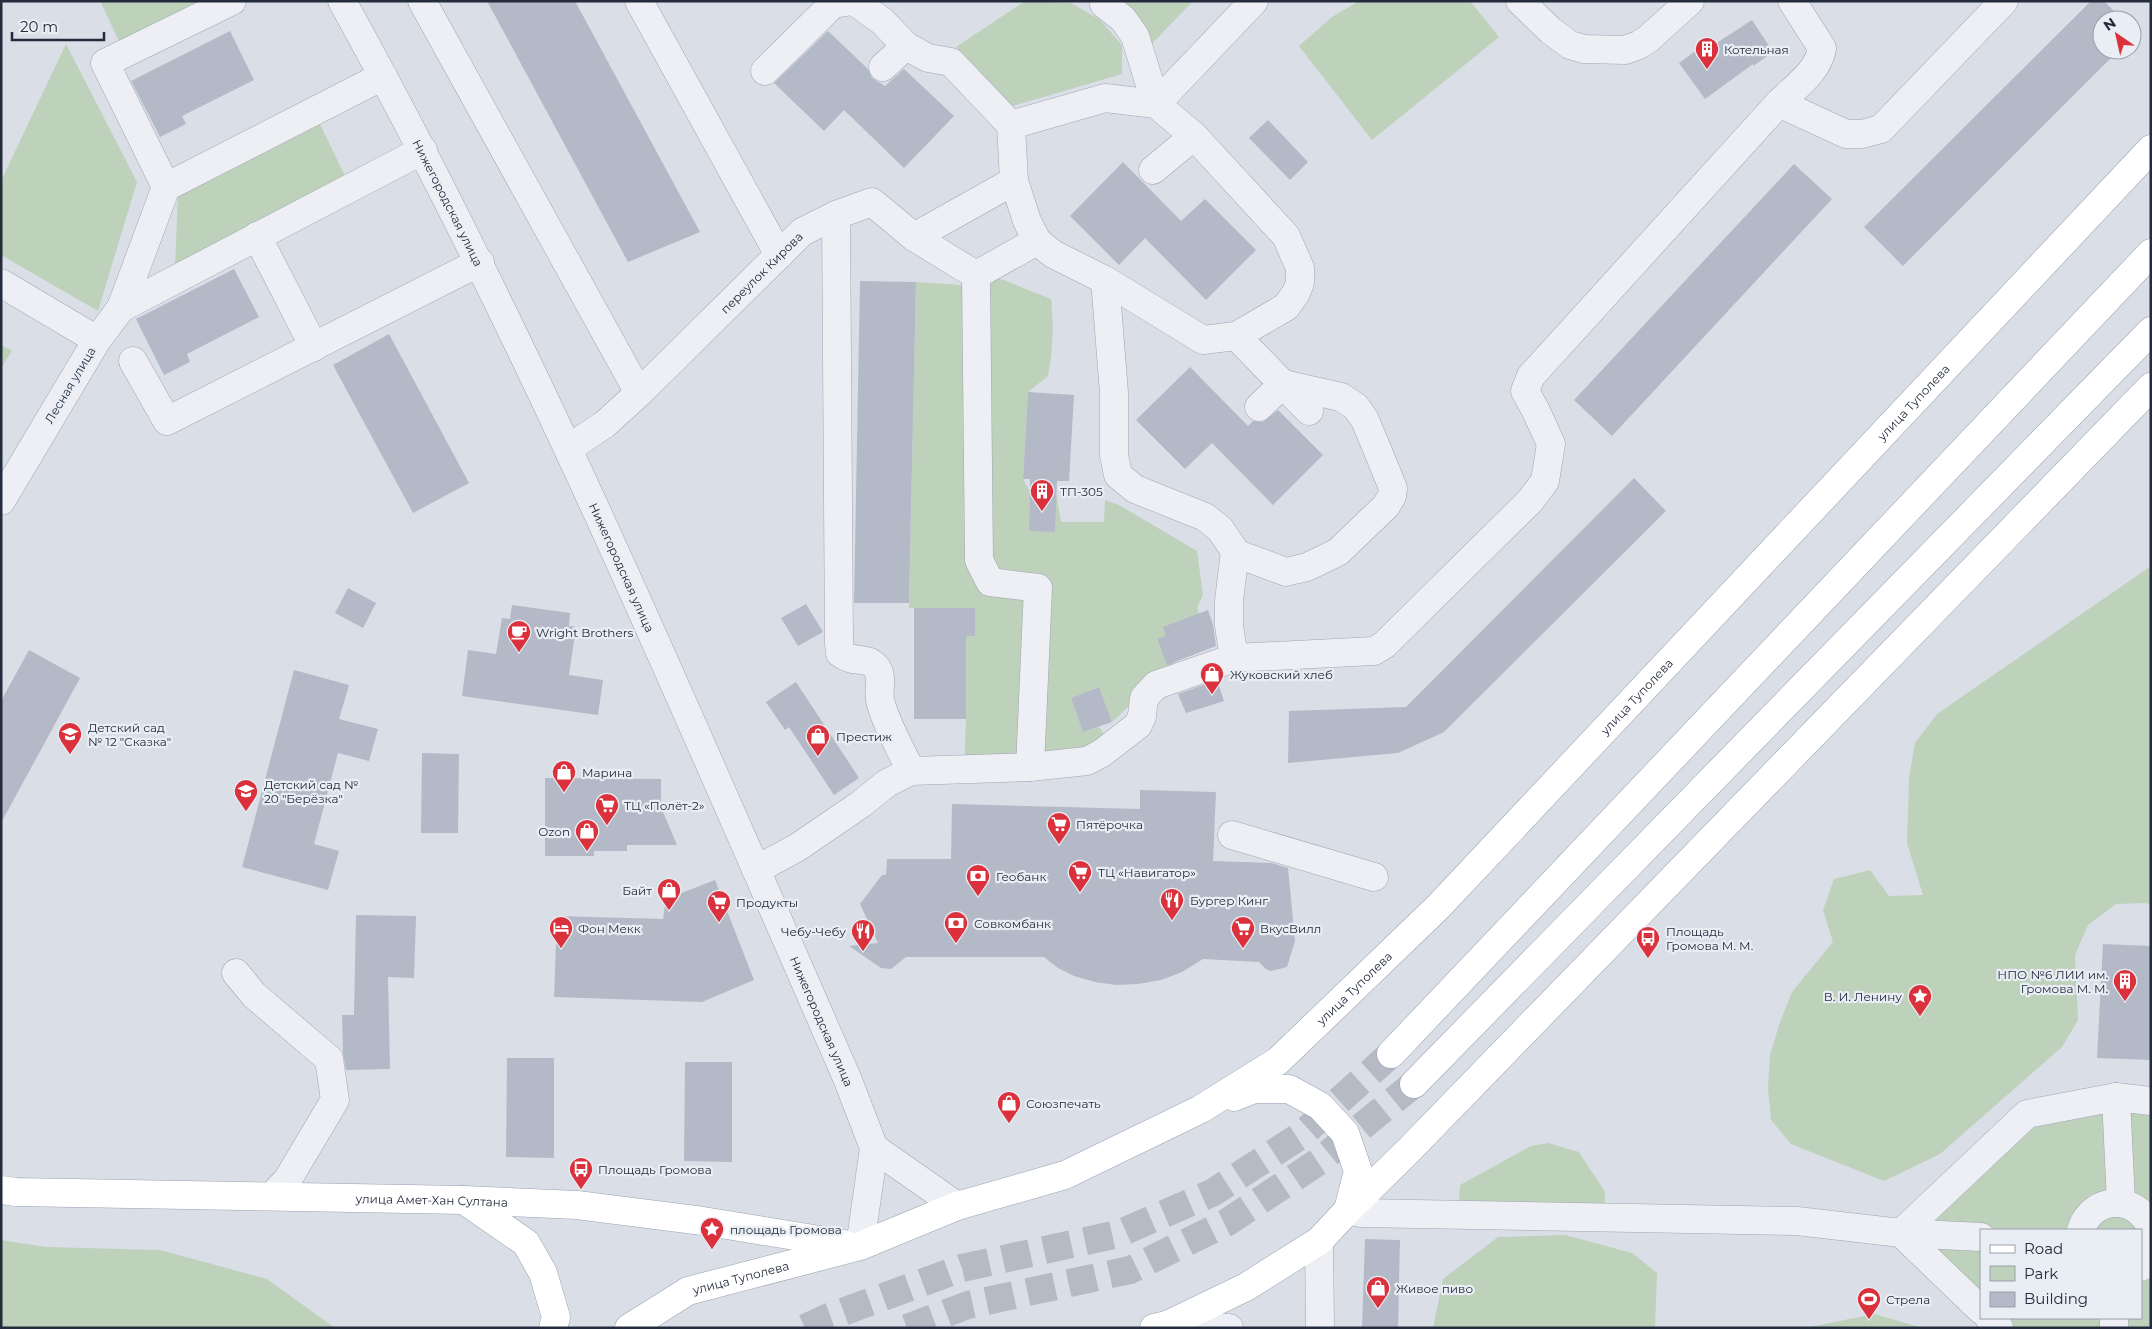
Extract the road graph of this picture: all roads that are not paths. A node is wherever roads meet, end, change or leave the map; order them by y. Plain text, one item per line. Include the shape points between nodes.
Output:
1 (232, 1) edge
2 (342, 1) edge
3 (422, 1) edge
4 (639, 1) edge
5 (853, 1) edge
6 (1254, 1) edge
7 (1520, 1) edge
8 (1690, 1) edge
9 (1792, 1) edge
10 (2004, 1) edge
11 (1102, 2) edge
12 (906, 46) junction
13 (883, 67) dead end
14 (765, 71) dead end
15 (383, 76) junction
16 (1779, 103) junction
17 (1156, 104) junction
18 (1011, 125) junction
19 (1194, 136) junction
20 (2151, 149) edge
21 (423, 150) junction
22 (1153, 170) dead end
23 (1014, 181) junction
24 (166, 187) junction
25 (836, 215) junction
26 (257, 236) junction
27 (914, 237) junction
28 (1037, 241) junction
29 (2151, 253) edge
30 (779, 255) junction
31 (480, 262) junction
32 (976, 275) junction
33 (1105, 280) junction
34 (1, 283) edge
35 (121, 308) junction
36 (2151, 331) edge
37 (1236, 336) junction
38 (97, 340) junction
39 (314, 347) junction
40 (134, 361) dead end
41 (1283, 384) junction
42 (2151, 387) edge
43 (639, 393) junction
44 (1259, 407) dead end
45 (1309, 411) dead end
46 (568, 448) junction
47 (1, 501) edge
48 (1235, 553) junction
49 (1234, 658) junction
50 (1030, 767) junction
51 (911, 771) junction
52 (1232, 835) dead end
53 (756, 870) junction
54 (1374, 877) dead end
55 (236, 973) dead end
56 (1391, 1054) tunnel mouth
57 (1414, 1084) tunnel mouth
58 (2116, 1097) junction
59 (2151, 1101) edge
60 (1201, 1108) junction
61 (874, 1148) junction
62 (1, 1190) edge
63 (272, 1196) junction
64 (464, 1200) junction
65 (2121, 1203) junction
66 (957, 1206) junction
67 (1348, 1210) junction
68 (2151, 1228) edge
69 (2082, 1229) edge
70 (1901, 1233) junction
71 (1980, 1237) edge
72 (1319, 1241) junction
73 (860, 1246) junction
74 (2151, 1250) edge
75 (2142, 1265) edge
76 (1980, 1309) edge
77 (1990, 1319) edge
78 (1160, 1326) edge
79 (553, 1328) edge
80 (629, 1328) edge
81 (1228, 1328) edge
82 (1320, 1328) edge
83 (2000, 1328) edge

1 - 24 street via 105,63
2 - 15 street, Нижегородская улица
3 - 43 street
4 - 30 street
5 - 12 street via 882,21
5 - 14 street via 833,4
6 - 17 street
7 - 8 street via 1570,45 1584,49 1624,50 1648,39
9 - 16 street via 1822,53 1813,69
10 - 16 street via 1881,129 1846,134
11 - 17 street via 1123,19 1135,36
12 - 13 street
12 - 18 street via 928,58 951,62
15 - 21 street, Нижегородская улица
15 - 24 street
16 - 49 street via 1531,376 1524,391 1550,444 1545,481 1530,501 1384,645 1374,651
17 - 18 street via 1105,98
17 - 19 street
18 - 23 street
19 - 22 street
19 - 37 street via 1286,236 1300,268 1300,283 1286,307
20 - 60 main road, улица Туполева via 1438,907 1278,1061
21 - 26 street
21 - 31 street, Нижегородская улица
23 - 27 street
23 - 28 street via 1027,222
24 - 35 street
25 - 27 street, переулок Кирова via 872,202
25 - 30 street, переулок Кирова via 802,232
25 - 51 street via 840,653 848,660 869,661 876,667 880,674 880,699
26 - 35 street
26 - 39 street
27 - 32 street, переулок Кирова
28 - 32 street
28 - 33 street via 1065,262
29 - 56 main road
30 - 43 street, переулок Кирова
31 - 39 street
31 - 46 street, Нижегородская улица
32 - 50 street via 979,560 990,582 1038,588
33 - 37 street via 1203,340
33 - 48 street via 1114,393 1114,455 1118,475 1135,489 1205,517 1220,529
34 - 38 street, Лесная улица
35 - 38 street
36 - 57 main road
37 - 41 street
38 - 47 street, Лесная улица
39 - 40 street via 168,420
41 - 44 street
41 - 45 street
41 - 48 street via 1341,397 1356,407 1365,420 1393,488 1392,496 1338,552 1307,567 1286,572
42 - 67 main road
43 - 46 street, переулок Кирова via 605,424
46 - 53 street, Нижегородская улица
48 - 49 street via 1229,600
49 - 50 street via 1156,685 1144,698 1138,725 1087,761
50 - 51 street
51 - 53 street via 887,783 798,847
52 - 54 street
53 - 61 street, Нижегородская улица
55 - 63 street via 254,995 329,1059 335,1100 288,1180
58 - 59 street
58 - 65 street
58 - 70 street via 2027,1114
60 - 66 main road, улица Туполева via 1065,1175
60 - 67 main road via 1254,1089 1289,1089 1320,1106 1344,1133 1358,1171
61 - 66 street
61 - 73 street, Нижегородская улица
62 - 63 main road, улица Амет-Хан Султана
63 - 64 main road, улица Амет-Хан Султана
64 - 73 main road, улица Амет-Хан Султана via 577,1205
64 - 79 main road via 526,1243 543,1273 556,1317
65 - 68 street via 2135,1207
65 - 69 street via 2103,1205 2090,1213
66 - 73 main road, улица Туполева
67 - 70 street via 1361,1213 1797,1221
67 - 72 main road
70 - 71 street
70 - 76 street
72 - 78 main road via 1246,1287
72 - 82 street
73 - 80 main road, улица Туполева via 688,1291
74 - 75 street
77 - 83 street
78 - 81 street

